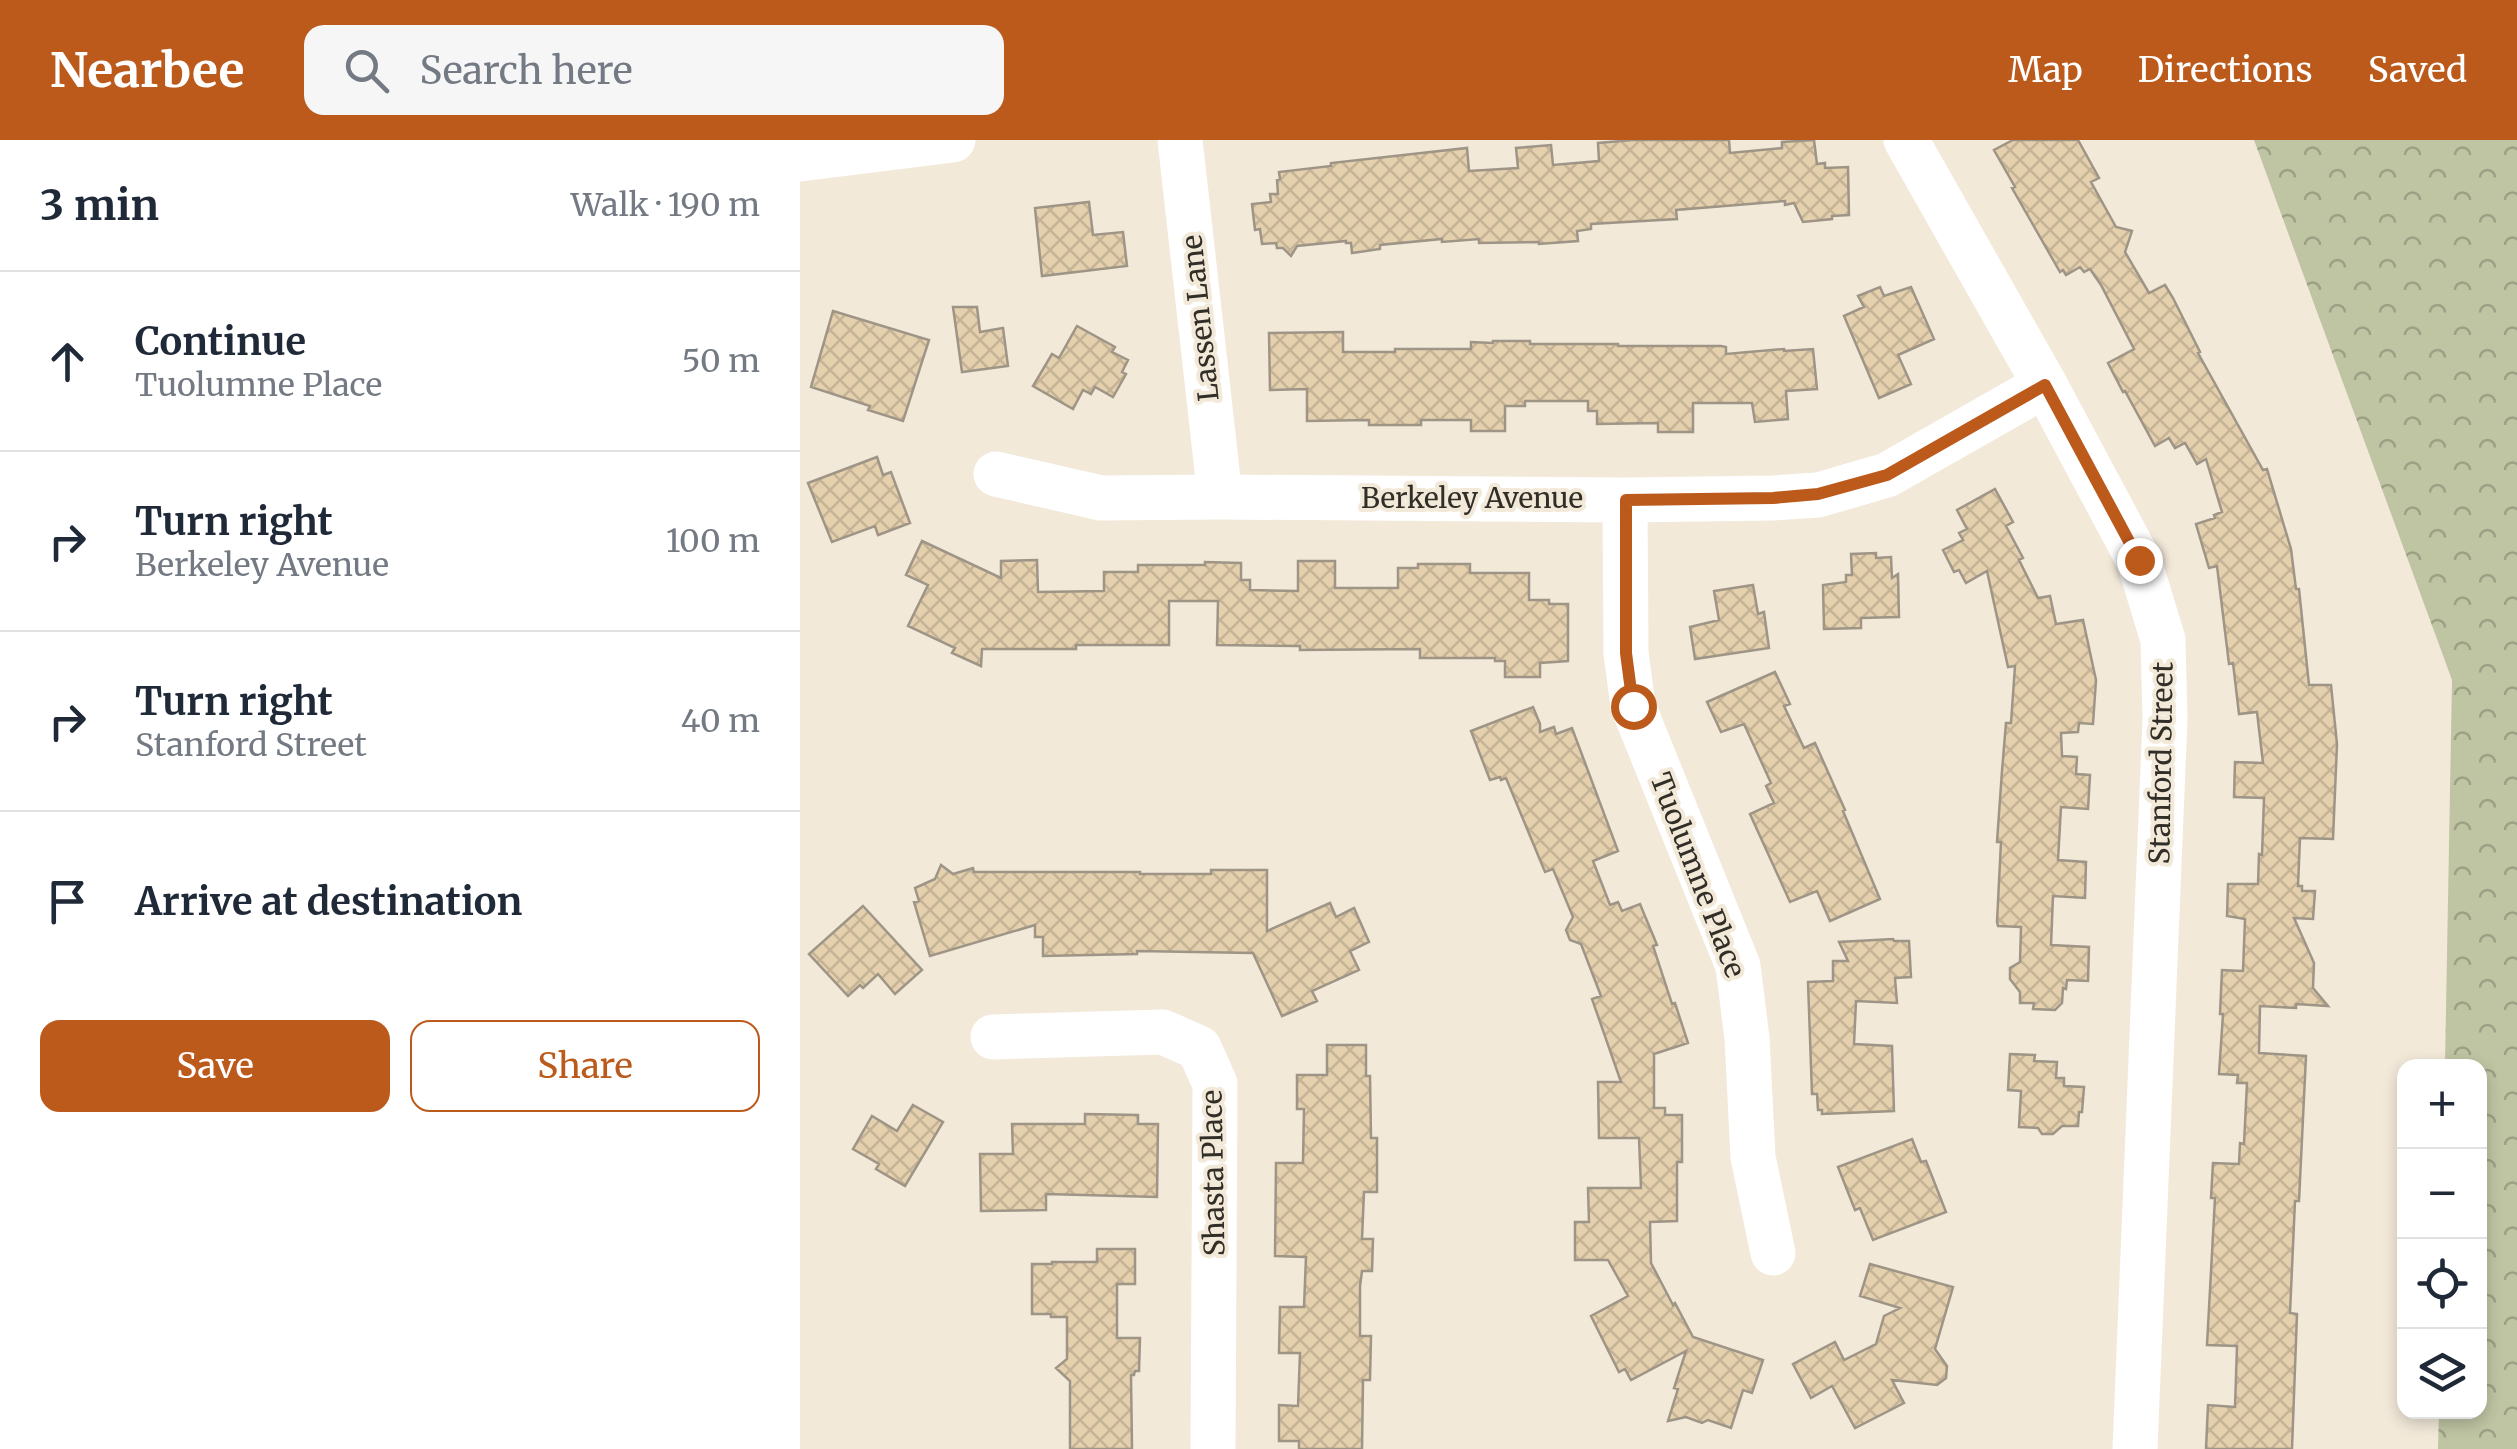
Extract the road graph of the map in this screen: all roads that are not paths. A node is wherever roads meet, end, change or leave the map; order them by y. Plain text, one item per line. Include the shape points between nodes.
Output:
1 (954, 140) edge
2 (1180, 140) edge
3 (1906, 140) edge
4 (800, 160) edge
5 (2045, 385) junction
6 (996, 474) dead end
7 (1220, 496) junction
8 (1626, 500) junction
9 (994, 1037) dead end
10 (1772, 1253) dead end
11 (1213, 1449) edge
12 (2136, 1449) edge

1 - 4 street
2 - 7 street, Lassen Lane
3 - 5 street, Stanford Street
5 - 8 street, Berkeley Avenue via 1887,475 1818,494
5 - 12 street, Stanford Street via 2139,560 2163,640 2166,719
6 - 7 street, Berkeley Avenue via 1101,498
7 - 8 street, Berkeley Avenue
8 - 10 street, Tuolumne Place via 1626,653 1633,706 1738,966 1753,1157
9 - 11 street, Shasta Place via 1163,1032 1199,1048 1215,1084

